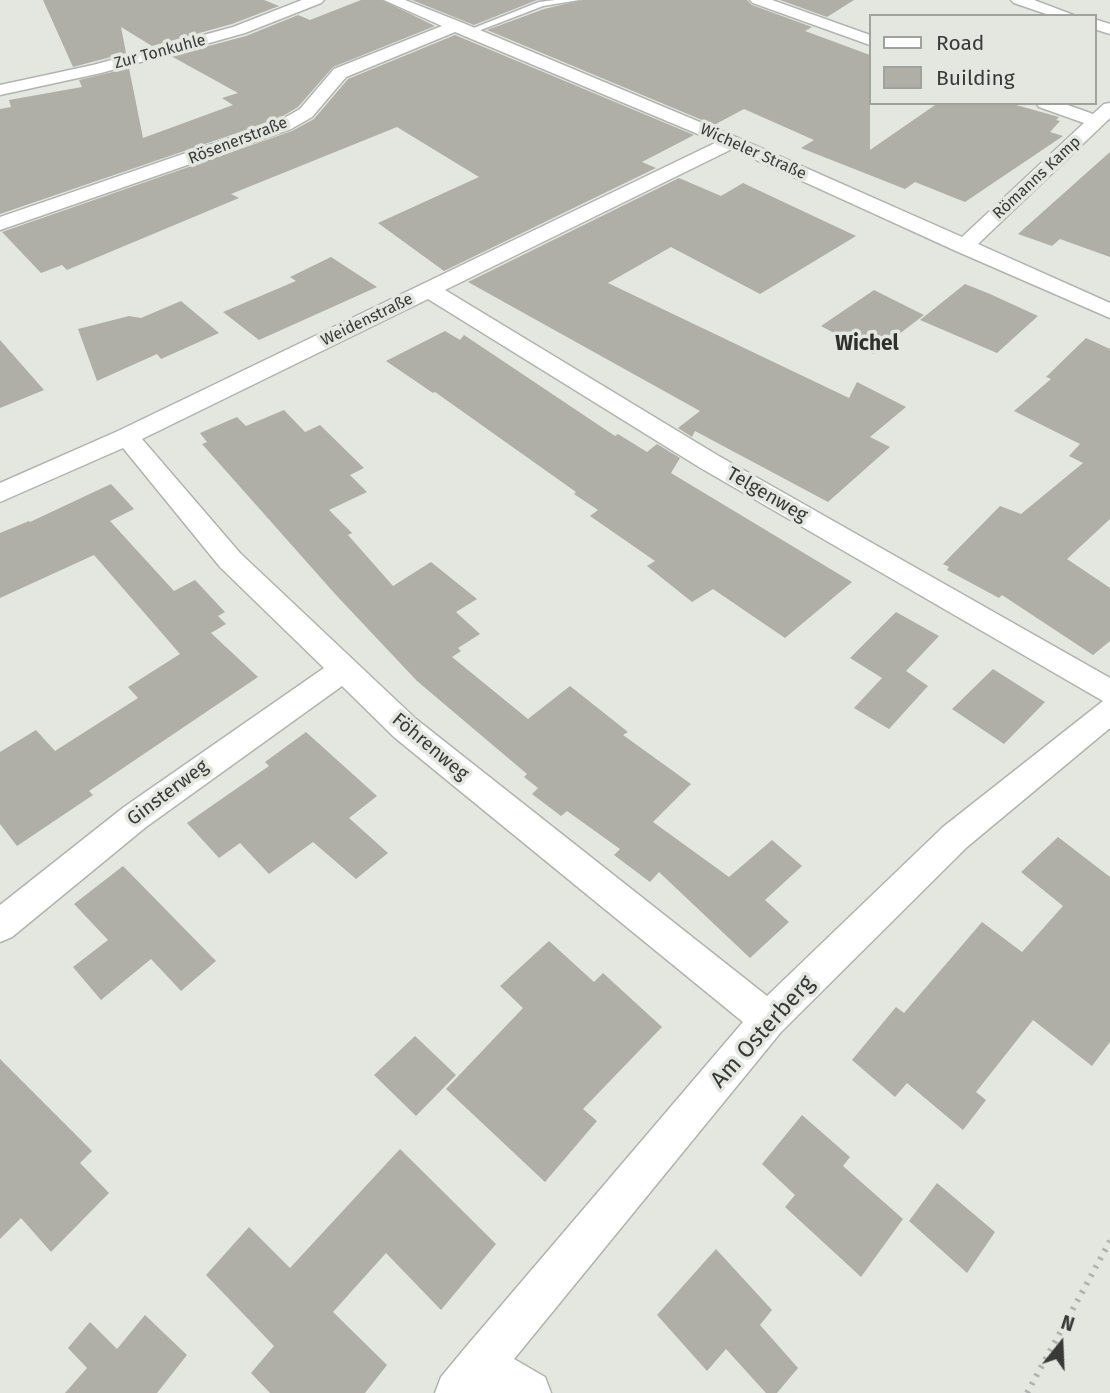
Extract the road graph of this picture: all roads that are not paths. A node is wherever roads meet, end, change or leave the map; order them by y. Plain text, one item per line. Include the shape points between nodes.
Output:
1 (316, 0) edge
2 (392, 0) edge
3 (575, 0) edge
4 (758, 0) edge
5 (1019, 0) edge
6 (1062, 14) edge
7 (463, 29) junction
8 (869, 40) edge
9 (0, 90) edge
10 (1051, 105) edge
11 (1110, 108) edge
12 (1096, 121) junction
13 (732, 142) junction
14 (0, 224) edge
15 (963, 247) junction
16 (429, 290) junction
17 (1110, 311) edge
18 (127, 437) junction
19 (0, 494) edge
20 (343, 670) junction
21 (1110, 692) edge
22 (1110, 711) edge
23 (0, 926) edge
24 (768, 1020) junction
25 (468, 1378) edge
26 (529, 1393) edge

1 - 9 street, Zur Tonkuhle via 239,30
2 - 7 street, Wicheler Straße
3 - 7 lane via 542,4
4 - 8 street
5 - 6 street
7 - 13 street, Wicheler Straße
7 - 14 street, Rösenerstraße via 340,73 306,113 285,125
10 - 12 street
11 - 12 street, Römanns Kamp
12 - 15 street, Römanns Kamp
13 - 15 street, Wicheler Straße
13 - 16 street, Weidenstraße
15 - 17 street, Wicheler Straße
16 - 18 street, Weidenstraße
16 - 21 street, Telgenweg via 708,461
18 - 19 street, Weidenstraße
18 - 20 street, Föhrenweg via 230,560
20 - 23 street, Ginsterweg via 135,817
20 - 24 street, Föhrenweg via 405,728
22 - 24 street, Am Osterberg via 955,837
24 - 25 street, Am Osterberg
25 - 26 street

